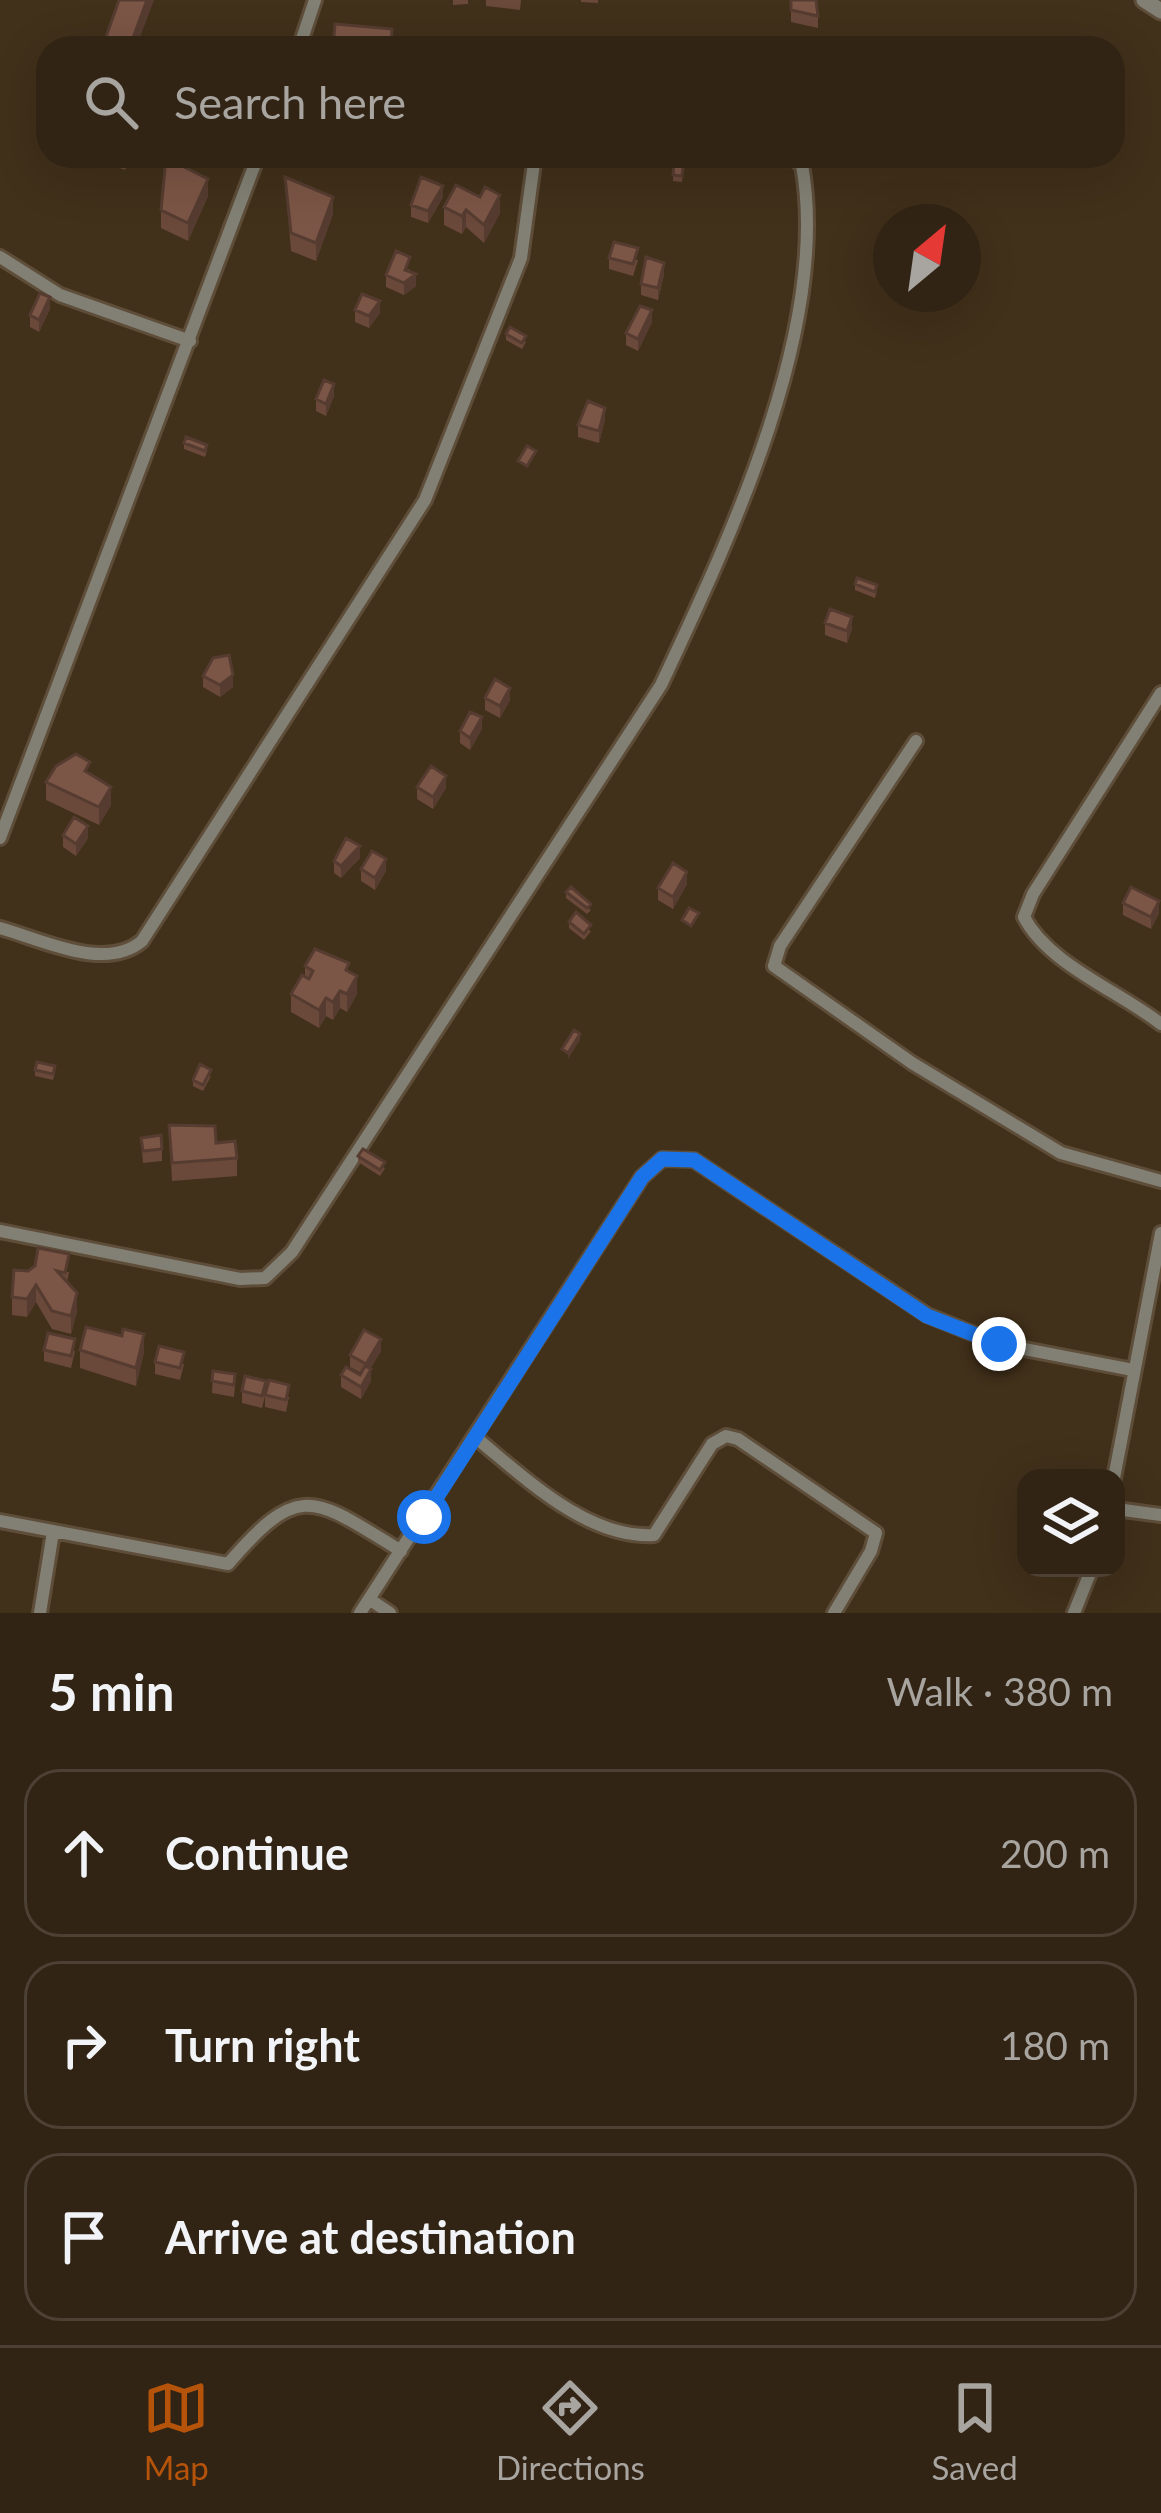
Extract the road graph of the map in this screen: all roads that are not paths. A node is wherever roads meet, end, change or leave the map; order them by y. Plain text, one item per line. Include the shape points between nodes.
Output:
1 (315, 0) edge
2 (1144, 0) edge
3 (1161, 11) edge
4 (303, 36) edge
5 (254, 168) edge
6 (533, 168) edge
7 (803, 168) edge
8 (0, 256) edge
9 (190, 341) junction
10 (1161, 693) edge
11 (916, 741) dead end
12 (0, 838) edge
13 (0, 928) edge
14 (1161, 1024) edge
15 (1161, 1181) edge
16 (0, 1231) edge
17 (1161, 1233) edge
18 (1133, 1370) junction
19 (476, 1437) junction
20 (1116, 1469) edge
21 (1125, 1510) edge
22 (1161, 1515) edge
23 (0, 1521) edge
24 (53, 1532) junction
25 (401, 1551) junction
26 (1088, 1577) edge
27 (369, 1599) junction
28 (40, 1613) edge
29 (360, 1613) edge
30 (390, 1613) edge
31 (834, 1613) edge
32 (1074, 1613) edge

1 - 4 street
2 - 3 street
5 - 9 street
6 - 13 street via 521,258 425,500 142,941 125,955 104,956
7 - 16 street via 808,194 795,349 685,634 637,722 292,1252 265,1278 240,1280
8 - 9 street via 93,310
9 - 12 street
10 - 14 street via 1024,917 1055,956
11 - 15 street via 779,946 775,966 892,1050 1060,1153
17 - 18 street
18 - 19 street via 962,1333 694,1160 662,1159 642,1177
18 - 20 street
19 - 25 street
19 - 31 street via 545,1495 628,1536 654,1534 712,1444 738,1439 876,1533
21 - 22 street
23 - 24 street
24 - 25 street via 228,1564 268,1519 305,1503
24 - 28 street
25 - 27 street
26 - 32 street
27 - 29 street
27 - 30 street

